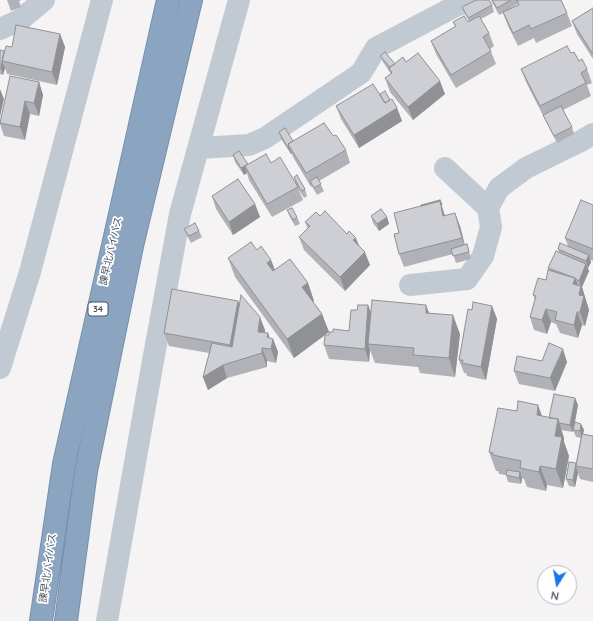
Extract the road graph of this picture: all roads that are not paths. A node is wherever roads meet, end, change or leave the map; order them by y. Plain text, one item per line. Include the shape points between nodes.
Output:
1 (44, 0) edge
2 (102, 0) edge
3 (168, 0) edge
4 (191, 0) edge
5 (239, 0) edge
6 (467, 0) edge
7 (0, 29) edge
8 (593, 134) edge
9 (199, 148) junction
10 (445, 168) dead end
11 (488, 208) junction
12 (410, 285) dead end
13 (0, 368) edge
14 (41, 621) edge
15 (66, 621) edge
16 (107, 621) edge

1 - 7 street via 20,20
2 - 13 street via 30,272
3 - 14 highway, 諫早北バイパス / 34 via 64,464
4 - 15 highway, 諫早北バイパス / 34 via 132,246 86,471
5 - 9 street
6 - 9 street via 376,48 361,73 265,138 248,145
8 - 11 street via 526,168 499,188
9 - 16 street via 180,214
10 - 11 street
11 - 12 street via 491,227 483,256 467,279

